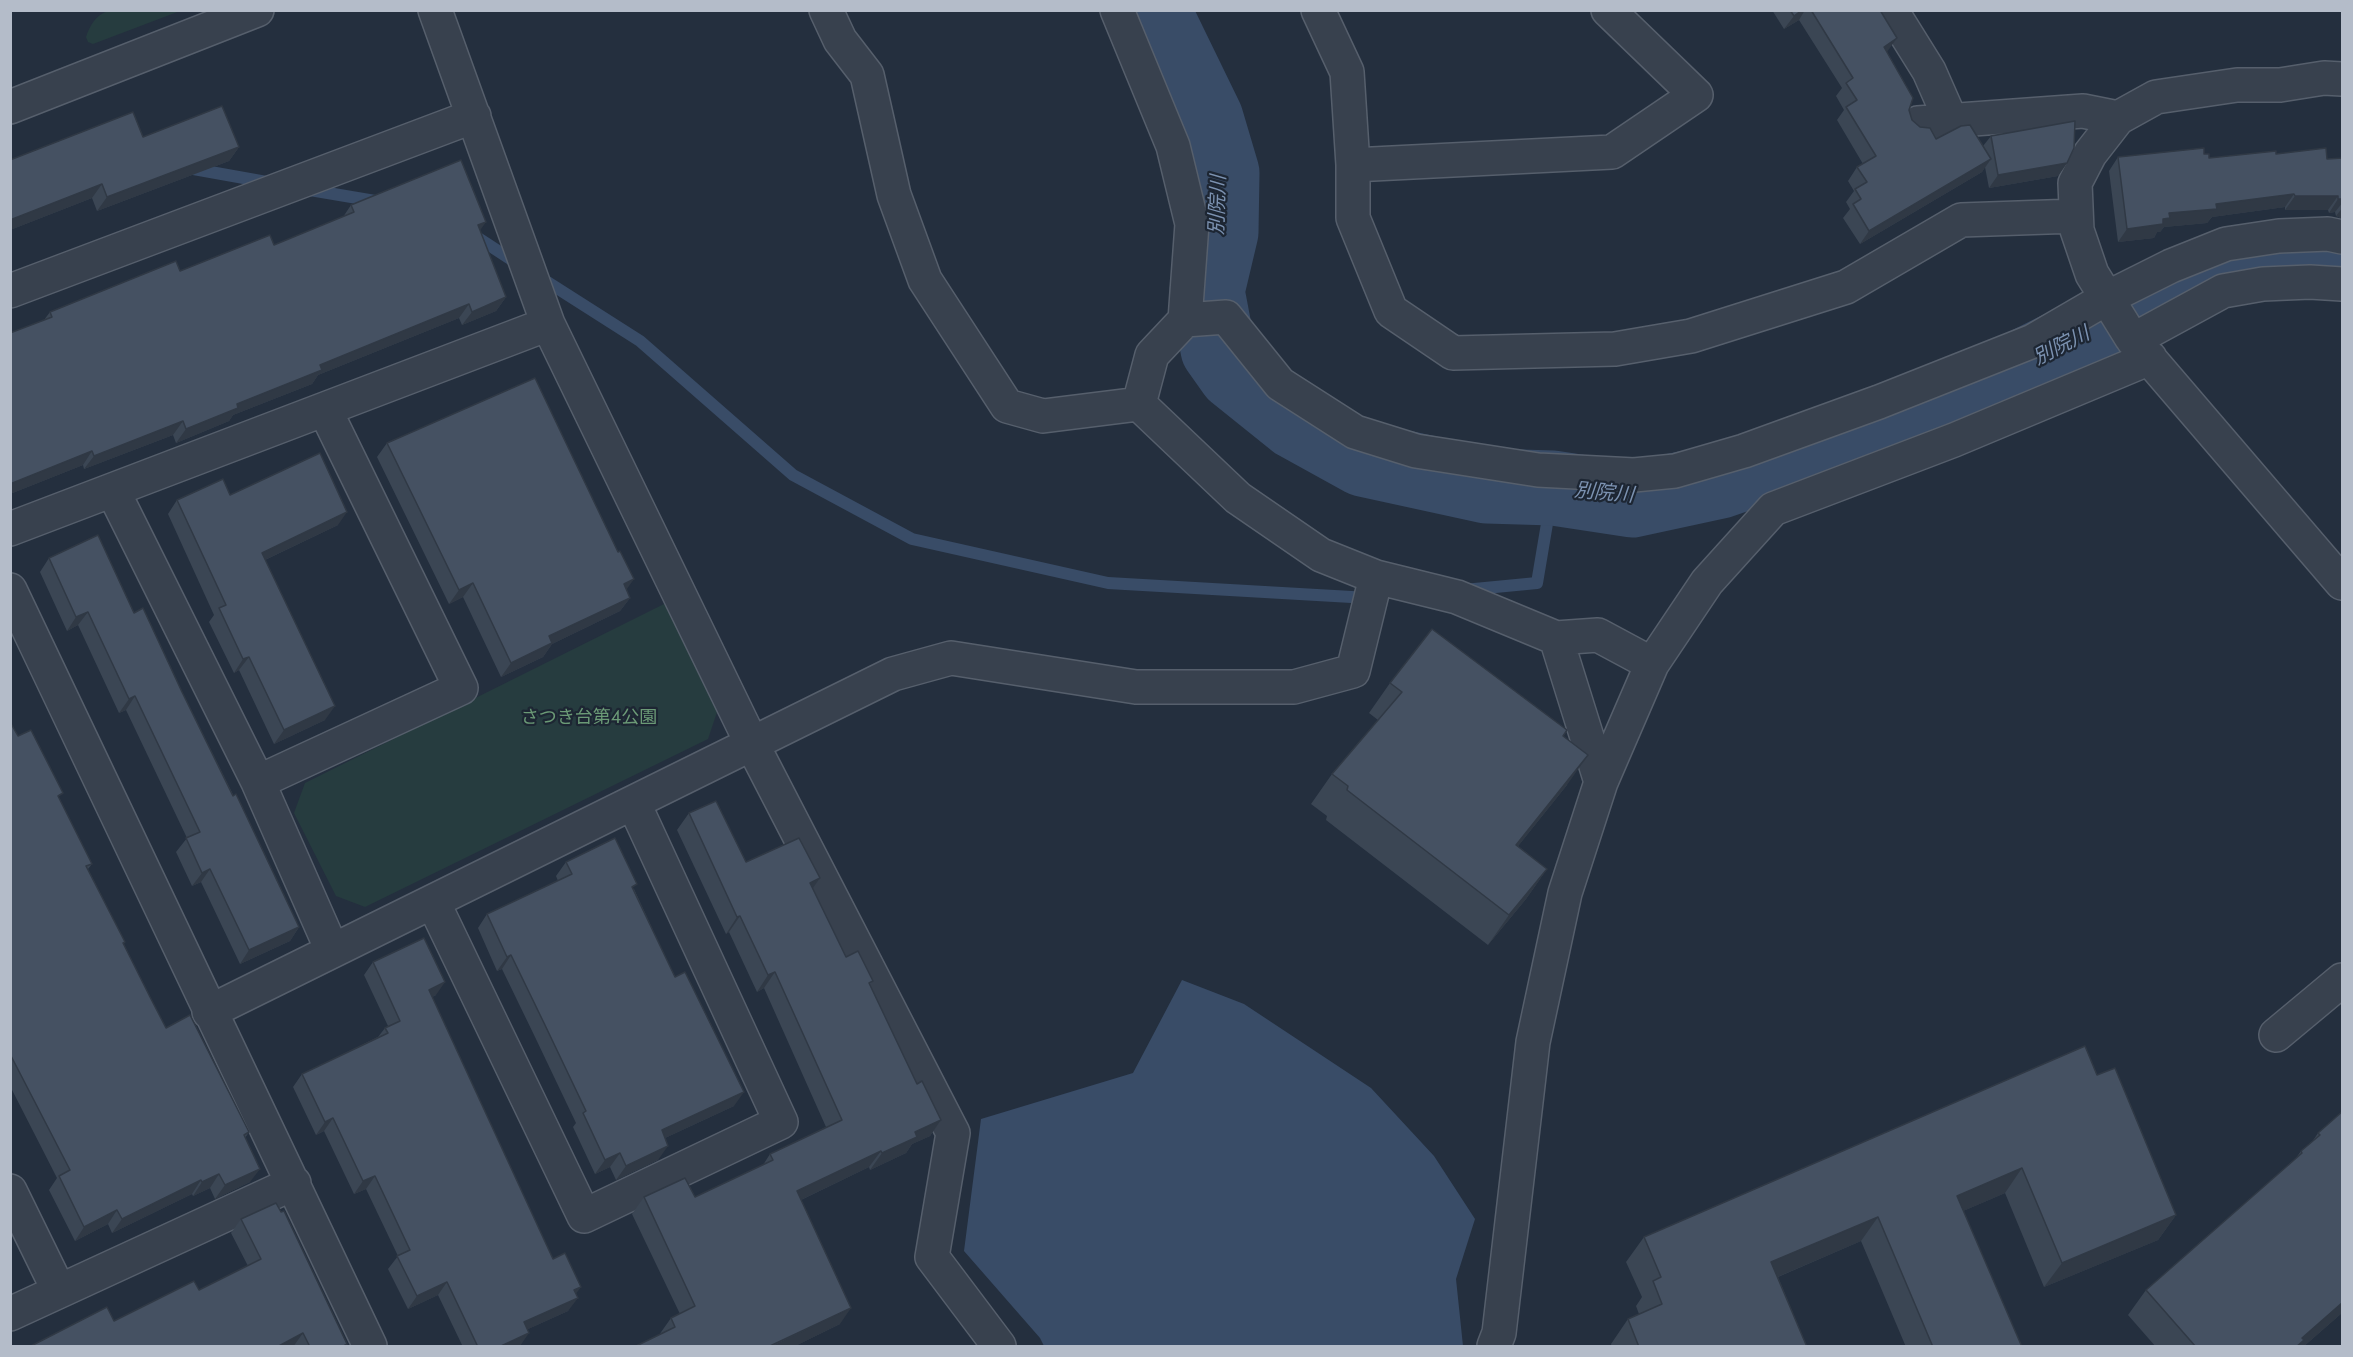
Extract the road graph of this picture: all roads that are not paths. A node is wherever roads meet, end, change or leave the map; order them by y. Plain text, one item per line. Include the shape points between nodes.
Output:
1 (257, 10) edge
2 (435, 10) edge
3 (826, 10) edge
4 (1117, 10) edge
5 (1318, 10) edge
6 (1608, 10) edge
7 (1891, 10) edge
8 (2343, 79) edge
9 (10, 107) edge
10 (474, 116) junction
11 (2118, 118) junction
12 (1951, 121) junction
13 (1918, 123) edge
14 (1353, 165) junction
15 (2076, 216) junction
16 (2343, 237) edge
17 (2343, 284) edge
18 (10, 291) edge
19 (2108, 300) junction
20 (1185, 320) junction
21 (548, 324) junction
22 (2138, 345) junction
23 (1139, 404) junction
24 (325, 410) junction
25 (113, 491) junction
26 (10, 529) edge
27 (1376, 577) junction
28 (2343, 583) edge
29 (10, 590) edge
30 (1556, 638) junction
31 (1652, 664) junction
32 (752, 744) junction
33 (258, 782) junction
34 (1601, 782) junction
35 (634, 804) junction
36 (433, 902) junction
37 (332, 950) junction
38 (2343, 980) edge
39 (209, 1012) junction
40 (2276, 1035) dead end
41 (294, 1183) junction
42 (10, 1191) edge
43 (59, 1291) junction
44 (10, 1314) edge
45 (370, 1347) edge
46 (999, 1347) edge
47 (1494, 1347) edge

1 - 9 street
2 - 10 street
3 - 23 street via 840,40 867,75 894,195 925,280 1007,406 1043,416
4 - 20 street via 1173,146 1192,224
5 - 14 street via 1347,72
6 - 14 street via 1696,95 1612,152
7 - 12 street via 1929,72
8 - 11 street via 2237,86 2156,97
10 - 18 street
10 - 21 street
11 - 12 street via 2083,111
11 - 15 street via 2090,154 2075,183
12 - 13 street
14 - 15 street via 1353,218 1391,311 1452,353 1615,349 1691,336 1846,286 1961,220
15 - 19 street via 2092,274
16 - 19 street via 2279,236 2226,244 2171,266
17 - 22 street via 2263,284 2223,291
19 - 20 street via 2033,341 1879,402 1744,451 1675,471 1634,475 1538,470 1427,453 1355,432 1280,384 1226,317
19 - 22 street
20 - 23 street via 1152,355
21 - 24 street
21 - 32 street
22 - 28 street
22 - 31 street via 1954,440 1773,509 1707,582
23 - 27 street via 1238,498 1321,555
24 - 25 street
24 - 33 street via 461,688
25 - 26 street
25 - 33 street
27 - 30 street via 1457,597
27 - 32 street via 1353,671 1294,687 1136,687 951,658 893,674
29 - 39 street
30 - 31 street via 1598,635
30 - 34 street
31 - 34 street
32 - 35 street
32 - 46 street via 953,1133 932,1257
33 - 37 street
34 - 47 street via 1564,893 1533,1042 1499,1332
35 - 36 street
35 - 36 street via 781,1122 584,1216
36 - 37 street
37 - 39 street
38 - 40 street
39 - 41 street
41 - 43 street
41 - 45 street
42 - 43 street
43 - 44 street

